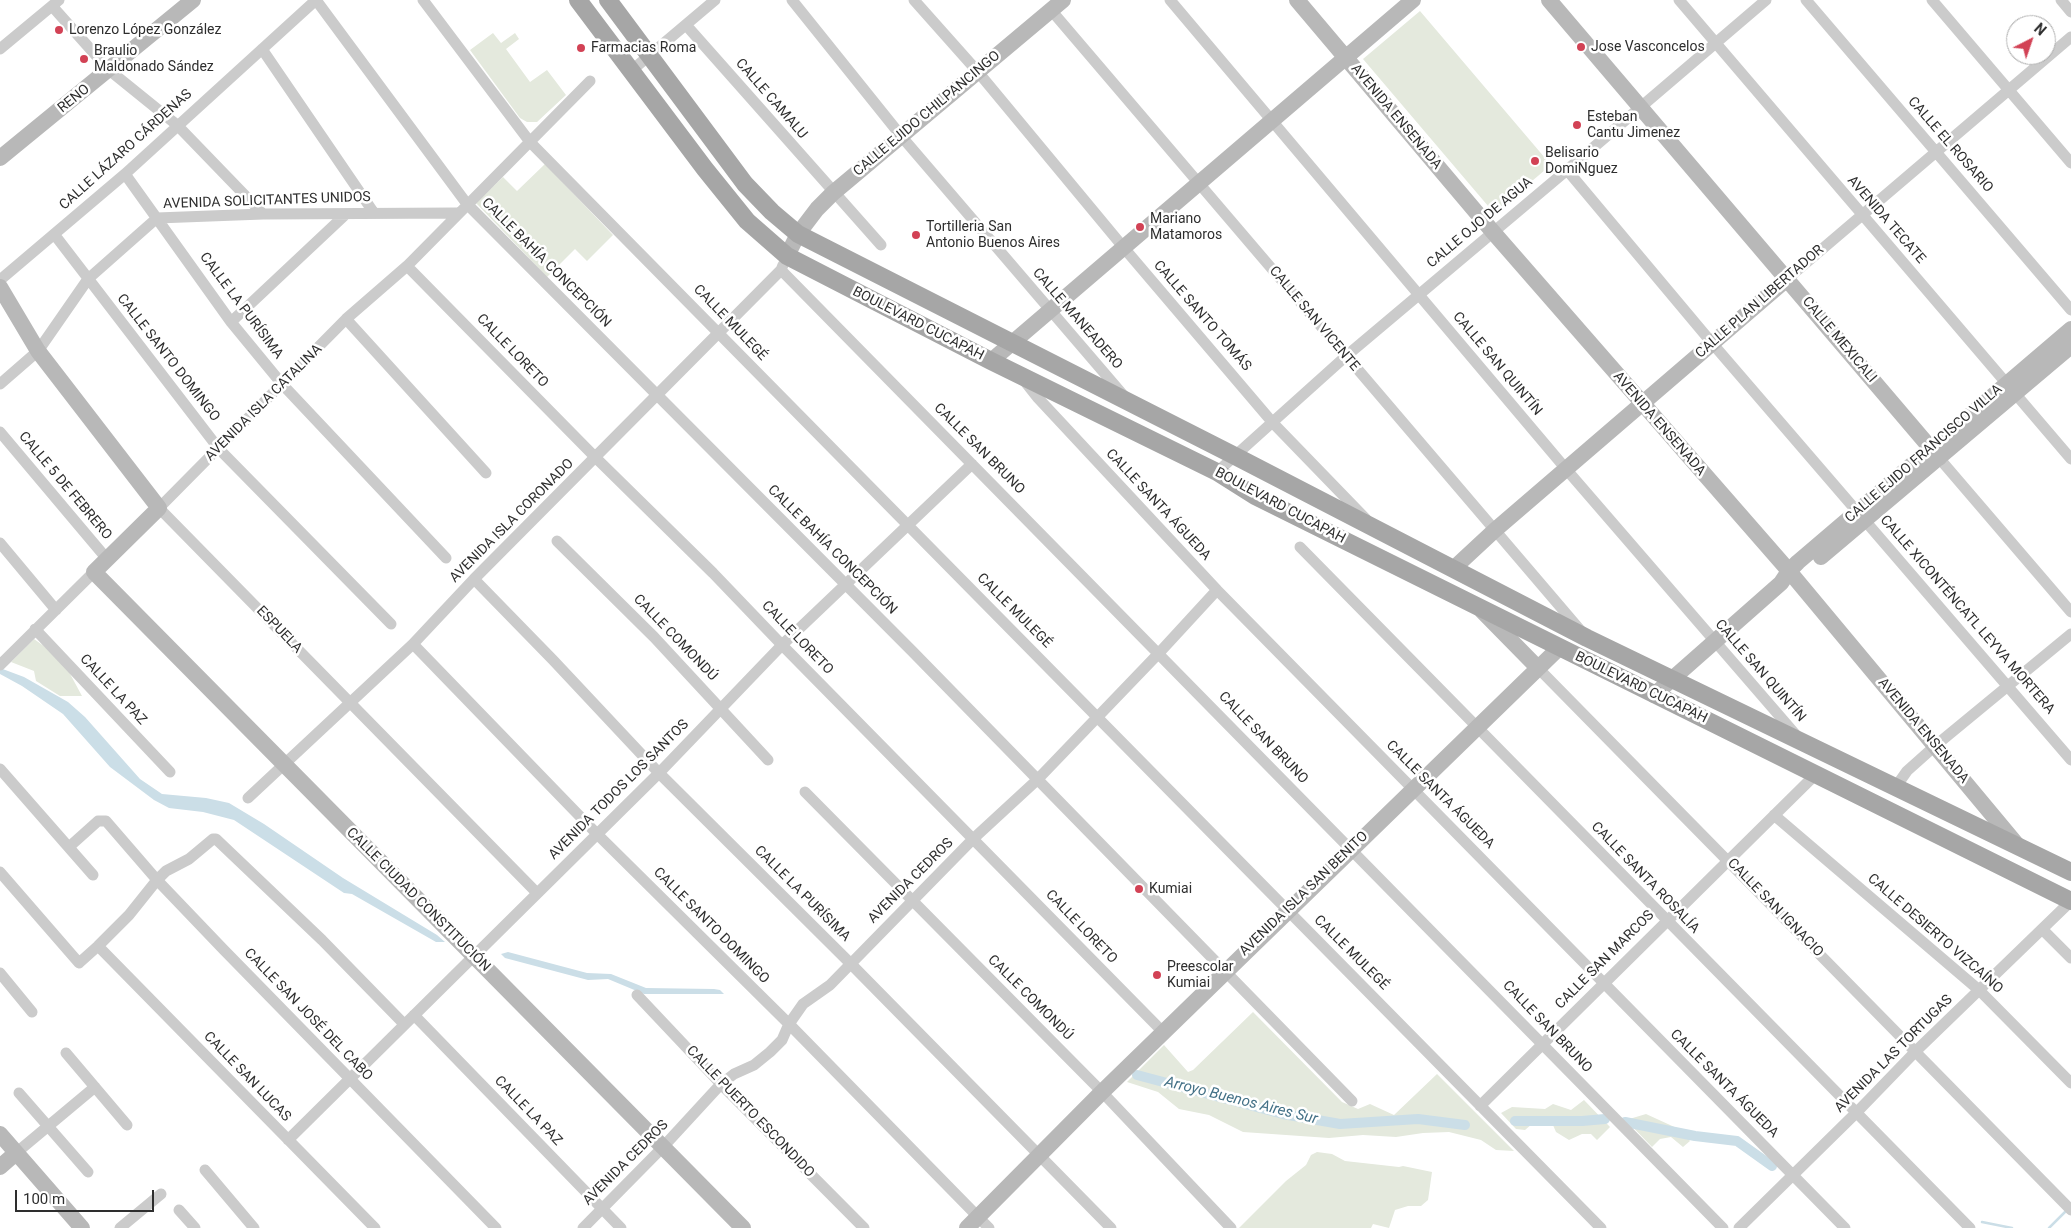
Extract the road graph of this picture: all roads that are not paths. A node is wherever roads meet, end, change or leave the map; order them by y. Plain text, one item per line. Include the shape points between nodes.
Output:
1 (193, 0) edge
2 (316, 0) edge
3 (423, 0) edge
4 (578, 0) edge
5 (608, 0) edge
6 (715, 0) edge
7 (792, 0) edge
8 (914, 0) edge
9 (1170, 0) edge
10 (1297, 0) edge
11 (1413, 0) edge
12 (1549, 0) edge
13 (1679, 0) edge
14 (1766, 0) edge
15 (1806, 0) edge
16 (1932, 0) edge
17 (2061, 0) edge
18 (56, 3) edge
19 (1052, 3) edge
20 (2071, 12) edge
21 (686, 25) junction
22 (2071, 37) edge
23 (1716, 43) junction
24 (0, 49) edge
25 (262, 49) junction
26 (650, 56) junction
27 (1346, 58) junction
28 (109, 70) junction
29 (631, 71) junction
30 (978, 72) junction
31 (590, 81) dead end
32 (2009, 90) junction
33 (1641, 107) junction
34 (1272, 120) junction
35 (176, 125) junction
36 (902, 137) junction
37 (530, 142) junction
38 (1936, 152) junction
39 (0, 158) edge
40 (2071, 163) edge
41 (1568, 170) junction
42 (124, 174) junction
43 (1199, 183) junction
44 (833, 193) junction
45 (467, 204) junction
46 (374, 213) junction
47 (457, 213) junction
48 (263, 214) junction
49 (346, 214) junction
50 (1862, 215) junction
51 (157, 218) junction
52 (1493, 232) junction
53 (54, 234) junction
54 (798, 234) junction
55 (881, 245) dead end
56 (1124, 248) junction
57 (784, 263) junction
58 (407, 266) junction
59 (88, 279) junction
60 (1787, 279) junction
61 (0, 280) edge
62 (0, 287) edge
63 (1419, 294) junction
64 (1050, 310) junction
65 (2071, 310) edge
66 (346, 319) junction
67 (231, 322) junction
68 (2071, 329) edge
69 (718, 332) junction
70 (1012, 343) junction
71 (1712, 344) junction
72 (2071, 346) edge
73 (38, 351) junction
74 (1345, 357) junction
75 (991, 361) junction
76 (1021, 376) junction
77 (0, 384) edge
78 (282, 384) junction
79 (2011, 389) junction
80 (657, 396) junction
81 (1130, 403) junction
82 (1641, 404) junction
83 (1273, 423) junction
84 (0, 432) edge
85 (219, 449) junction
86 (1935, 453) junction
87 (1235, 456) junction
88 (595, 457) junction
89 (2071, 458) edge
90 (972, 464) junction
91 (1566, 469) junction
92 (1217, 472) junction
93 (486, 473) dead end
94 (1270, 476) junction
95 (1255, 496) junction
96 (159, 508) junction
97 (1862, 515) junction
98 (908, 527) junction
99 (1495, 530) junction
100 (1378, 531) junction
101 (557, 540) dead end
102 (0, 544) edge
103 (1300, 547) dead end
104 (446, 558) dead end
105 (107, 559) junction
106 (1452, 569) junction
107 (94, 572) junction
108 (1788, 577) junction
109 (474, 579) junction
110 (847, 586) junction
111 (1217, 590) junction
112 (1478, 607) junction
113 (56, 610) junction
114 (2071, 612) edge
115 (391, 624) dead end
116 (35, 629) junction
117 (2071, 634) edge
118 (1587, 638) junction
119 (1714, 642) junction
120 (413, 644) junction
121 (782, 646) junction
122 (1559, 648) junction
123 (1159, 653) junction
124 (2, 660) edge
125 (1538, 668) junction
126 (1670, 679) junction
127 (2008, 686) junction
128 (1654, 694) junction
129 (350, 703) junction
130 (722, 708) junction
131 (1098, 716) junction
132 (1478, 728) junction
133 (1804, 744) junction
134 (1935, 746) junction
135 (768, 760) dead end
136 (2071, 760) edge
137 (284, 764) junction
138 (0, 769) edge
139 (170, 772) dead end
140 (659, 773) junction
141 (1816, 774) junction
142 (1037, 780) junction
143 (1413, 788) junction
144 (1895, 788) junction
145 (805, 792) dead end
146 (248, 798) dead end
147 (1774, 815) junction
148 (597, 834) junction
149 (973, 839) junction
150 (69, 847) junction
151 (1350, 849) junction
152 (2020, 849) junction
153 (2042, 859) junction
154 (1728, 860) junction
155 (0, 872) edge
156 (2071, 872) edge
157 (93, 875) dead end
158 (157, 880) junction
159 (2031, 881) junction
160 (537, 893) junction
161 (2071, 901) edge
162 (912, 902) junction
163 (1288, 910) junction
164 (1666, 921) junction
165 (2042, 929) junction
166 (98, 946) junction
167 (474, 956) junction
168 (2071, 958) edge
169 (850, 963) junction
170 (1225, 972) junction
171 (0, 973) edge
172 (1603, 982) junction
173 (1979, 990) junction
174 (636, 995) dead end
175 (32, 1012) dead end
176 (414, 1015) junction
177 (404, 1024) junction
178 (789, 1024) junction
179 (1164, 1033) junction
180 (1542, 1043) junction
181 (1916, 1051) junction
182 (66, 1053) dead end
183 (349, 1079) junction
184 (2071, 1083) edge
185 (721, 1084) junction
186 (95, 1087) junction
187 (1102, 1092) junction
188 (19, 1093) dead end
189 (1352, 1101) dead end
190 (1480, 1106) junction
191 (1857, 1112) junction
192 (127, 1125) dead end
193 (49, 1126) junction
194 (0, 1134) edge
195 (288, 1140) junction
196 (663, 1147) junction
197 (16, 1153) junction
198 (1040, 1156) junction
199 (0, 1167) edge
200 (205, 1170) dead end
201 (88, 1172) dead end
202 (1793, 1175) junction
203 (161, 1194) dead end
204 (602, 1208) junction
205 (179, 1210) dead end
206 (2071, 1210) edge
207 (978, 1224) edge
208 (82, 1228) edge
209 (120, 1228) edge
210 (195, 1228) edge
211 (254, 1228) edge
212 (375, 1228) edge
213 (496, 1228) edge
214 (583, 1228) edge
215 (621, 1228) edge
216 (743, 1228) edge
217 (864, 1228) edge
218 (1111, 1228) edge
219 (1231, 1228) edge
220 (1601, 1228) edge
221 (1723, 1228) edge
222 (1739, 1228) edge
223 (1845, 1228) edge
224 (1970, 1228) edge

1 - 28 street, RENO
2 - 25 street, CALLE LÁZARO CÁRDENAS
2 - 45 street, CALLE BAHÍA CONCEPCIÓN
3 - 37 street, CALLE MULEGÉ
4 - 29 main road, BOULEVARD CUCAPAH
5 - 26 main road, BOULEVARD CUCAPAH
6 - 21 street
7 - 36 street, CALLE MANEADERO
8 - 30 street, CALLE SANTO TOMÁS
9 - 34 street, CALLE SAN QUINTÍN
10 - 27 street, AVENIDA ENSENADA
11 - 27 street
12 - 33 street, CALLE MEXICALI
13 - 23 street, AVENIDA TECATE
14 - 23 street, CALLE OJO DE AGUA
15 - 38 street, CALLE EL ROSARIO
16 - 32 street
17 - 20 street
18 - 24 street
18 - 28 street
19 - 30 street, CALLE EJIDO CHILPANCINGO
19 - 43 street, CALLE SAN VICENTE
21 - 26 street
21 - 44 street, CALLE CAMALU
22 - 32 street, CALLE PLAN LIBERTADOR
23 - 33 street, CALLE OJO DE AGUA
23 - 50 street, AVENIDA TECATE
25 - 35 street, CALLE LÁZARO CÁRDENAS
25 - 46 street
26 - 29 street
26 - 54 main road, BOULEVARD CUCAPAH via 745,184
27 - 34 street
27 - 52 street, AVENIDA ENSENADA
28 - 35 street
28 - 39 street, RENO
29 - 57 main road, BOULEVARD CUCAPAH via 704,169
30 - 36 street, CALLE EJIDO CHILPANCINGO
30 - 56 street, CALLE SANTO TOMÁS
31 - 37 street, AVENIDA ISLA CATALINA
32 - 38 street, CALLE PLAN LIBERTADOR
32 - 40 street
33 - 41 street, CALLE OJO DE AGUA
33 - 60 street, CALLE MEXICALI
34 - 43 street
34 - 63 street, CALLE SAN QUINTÍN
35 - 42 street, CALLE LÁZARO CÁRDENAS
35 - 48 street
36 - 44 street, CALLE EJIDO CHILPANCINGO
36 - 64 street, CALLE MANEADERO
37 - 45 street, AVENIDA ISLA CATALINA
37 - 69 street, CALLE MULEGÉ
38 - 50 street, CALLE PLAN LIBERTADOR
38 - 65 street, CALLE EL ROSARIO
41 - 52 street, CALLE OJO DE AGUA
41 - 71 street, CALLE XICONTÉNCATL LEYVA MORTERA
42 - 51 street, CALLE LA PURÍSIMA
42 - 53 street, CALLE LÁZARO CÁRDENAS
43 - 56 street
43 - 74 street, CALLE SAN VICENTE
44 - 54 street, CALLE EJIDO CHILPANCINGO
44 - 55 street, CALLE CAMALU
45 - 47 street, AVENIDA ISLA CATALINA
45 - 80 street, CALLE BAHÍA CONCEPCIÓN
46 - 47 street, AVENIDA SOLICITANTES UNIDOS
46 - 49 street, AVENIDA SOLICITANTES UNIDOS
47 - 58 street, AVENIDA ISLA CATALINA
48 - 49 street, AVENIDA SOLICITANTES UNIDOS
48 - 51 street, AVENIDA SOLICITANTES UNIDOS
49 - 67 street
50 - 60 street, CALLE PLAN LIBERTADOR
50 - 79 street, AVENIDA TECATE
51 - 59 street, AVENIDA SOLICITANTES UNIDOS
51 - 67 street, CALLE LA PURÍSIMA
52 - 63 street, CALLE OJO DE AGUA
52 - 82 street, AVENIDA ENSENADA
53 - 59 street, CALLE SANTO DOMINGO
53 - 61 street, CALLE LÁZARO CÁRDENAS
54 - 57 street, CALLE EJIDO CHILPANCINGO
54 - 70 main road, BOULEVARD CUCAPAH
56 - 64 street
56 - 83 street, CALLE SANTO TOMÁS
57 - 69 street, AVENIDA ISLA CORONADO
57 - 75 main road, BOULEVARD CUCAPAH
57 - 90 street, CALLE SAN BRUNO
58 - 66 street, AVENIDA ISLA CATALINA
58 - 88 street, CALLE LORETO
59 - 73 street, AVENIDA SOLICITANTES UNIDOS
59 - 85 street, CALLE SANTO DOMINGO
60 - 71 street, CALLE PLAN LIBERTADOR
60 - 86 street, CALLE MEXICALI
62 - 73 street
63 - 74 street, CALLE OJO DE AGUA
63 - 91 street, CALLE SAN QUINTÍN
64 - 70 street
64 - 81 street, CALLE MANEADERO
66 - 78 street, AVENIDA ISLA CATALINA
66 - 93 street
67 - 78 street, CALLE LA PURÍSIMA
68 - 79 street, CALLE EJIDO FRANCISCO VILLA
69 - 80 street, AVENIDA ISLA CORONADO
69 - 98 street, CALLE MULEGÉ
70 - 75 street
70 - 81 main road, BOULEVARD CUCAPAH
71 - 82 street, CALLE PLAN LIBERTADOR
71 - 97 street, CALLE XICONTÉNCATL LEYVA MORTERA
72 - 79 street, CALLE EJIDO FRANCISCO VILLA
73 - 77 street, AVENIDA SOLICITANTES UNIDOS
73 - 96 street, ESPUELA
74 - 83 street, CALLE OJO DE AGUA
74 - 99 street, CALLE SAN VICENTE
75 - 76 main road, BOULEVARD CUCAPAH
76 - 92 main road, BOULEVARD CUCAPAH
76 - 111 street, CALLE SANTA ÁGUEDA
78 - 85 street, AVENIDA ISLA CATALINA
78 - 104 street, CALLE LA PURÍSIMA
79 - 86 street, CALLE EJIDO FRANCISCO VILLA
79 - 89 street, AVENIDA TECATE
80 - 88 street, AVENIDA ISLA CORONADO
80 - 110 street, CALLE BAHÍA CONCEPCIÓN
81 - 87 main road, BOULEVARD CUCAPAH
82 - 91 street, CALLE PLAN LIBERTADOR
82 - 108 street, AVENIDA ENSENADA
83 - 87 street, CALLE OJO DE AGUA
83 - 100 street, CALLE SANTO TOMÁS
84 - 105 street, CALLE 5 DE FEBRERO
85 - 96 street, AVENIDA ISLA CATALINA
85 - 115 street, CALLE SANTO DOMINGO
86 - 97 street, CALLE EJIDO FRANCISCO VILLA
86 - 114 street, CALLE MEXICALI
87 - 92 street, CALLE OJO DE AGUA
87 - 94 main road, BOULEVARD CUCAPAH
88 - 109 street, AVENIDA ISLA CORONADO
88 - 121 street, CALLE LORETO
90 - 98 street, AVENIDA TODOS LOS SANTOS
90 - 123 street, CALLE SAN BRUNO
91 - 99 street, CALLE PLAN LIBERTADOR
91 - 119 street, CALLE SAN QUINTÍN
92 - 95 main road, BOULEVARD CUCAPAH
94 - 95 main road via 1262,478 1256,486
94 - 100 main road, BOULEVARD CUCAPAH
95 - 112 main road, BOULEVARD CUCAPAH
96 - 105 street, AVENIDA ISLA CATALINA
96 - 129 street, ESPUELA
97 - 108 street, CALLE EJIDO FRANCISCO VILLA
97 - 127 street, CALLE XICONTÉNCATL LEYVA MORTERA
98 - 110 street, AVENIDA TODOS LOS SANTOS
98 - 131 street, CALLE MULEGÉ
99 - 106 street, CALLE PLAN LIBERTADOR
99 - 118 street, CALLE SAN VICENTE
100 - 106 main road, BOULEVARD CUCAPAH
101 - 130 street, CALLE COMONDÚ
102 - 113 street
103 - 132 street, CALLE SANTA ROSALÍA
105 - 107 street, AVENIDA ISLA CATALINA
106 - 118 main road, BOULEVARD CUCAPAH
107 - 113 street, AVENIDA ISLA CATALINA
107 - 137 street, CALLE CIUDAD CONSTITUCIÓN
108 - 119 street, CALLE EJIDO FRANCISCO VILLA
108 - 134 street, AVENIDA ENSENADA
109 - 120 street, AVENIDA ISLA CORONADO
109 - 140 street, CALLE LA PURÍSIMA
110 - 121 street, AVENIDA TODOS LOS SANTOS
110 - 142 street, CALLE BAHÍA CONCEPCIÓN
111 - 123 street, AVENIDA CEDROS
111 - 143 street, CALLE SANTA ÁGUEDA
112 - 122 main road, BOULEVARD CUCAPAH
112 - 125 street, CALLE SAN IGNACIO
113 - 116 street, AVENIDA ISLA CATALINA
116 - 124 street, AVENIDA ISLA CATALINA
116 - 139 street, CALLE LA PAZ
117 - 127 street
118 - 126 main road, BOULEVARD CUCAPAH
119 - 126 street, CALLE EJIDO FRANCISCO VILLA
119 - 133 street, CALLE SAN QUINTÍN
120 - 129 street, AVENIDA ISLA CORONADO
120 - 148 street, CALLE SANTO DOMINGO
121 - 130 street, AVENIDA TODOS LOS SANTOS
121 - 149 street, CALLE LORETO
122 - 125 street, AVENIDA ISLA SAN BENITO
122 - 128 main road, BOULEVARD CUCAPAH
123 - 131 street, AVENIDA CEDROS
123 - 151 street, CALLE SAN BRUNO
125 - 132 street, AVENIDA ISLA SAN BENITO
125 - 154 street, CALLE SAN IGNACIO
126 - 128 street, CALLE EJIDO FRANCISCO VILLA
126 - 133 main road, BOULEVARD CUCAPAH
127 - 134 street
127 - 136 street, CALLE XICONTÉNCATL LEYVA MORTERA
128 - 141 main road, BOULEVARD CUCAPAH
129 - 137 street, AVENIDA ISLA CORONADO
129 - 160 street, ESPUELA
130 - 135 street, CALLE COMONDÚ
130 - 140 street, AVENIDA TODOS LOS SANTOS
131 - 142 street, AVENIDA CEDROS
131 - 163 street, CALLE MULEGÉ
132 - 143 street, AVENIDA ISLA SAN BENITO
132 - 164 street, CALLE SANTA ROSALÍA
133 - 144 main road, BOULEVARD CUCAPAH
134 - 144 street via 1907,771
134 - 152 street, AVENIDA ENSENADA
137 - 146 street, AVENIDA ISLA CORONADO
137 - 167 street, CALLE CIUDAD CONSTITUCIÓN
138 - 150 street
140 - 148 street, AVENIDA TODOS LOS SANTOS
140 - 169 street, CALLE LA PURÍSIMA
141 - 147 street, CALLE SAN MARCOS
141 - 159 main road, BOULEVARD CUCAPAH
142 - 149 street, AVENIDA CEDROS
142 - 170 street, CALLE BAHÍA CONCEPCIÓN
143 - 151 street, AVENIDA ISLA SAN BENITO
143 - 172 street, CALLE SANTA ÁGUEDA
144 - 152 main road, BOULEVARD CUCAPAH
145 - 162 street, CALLE COMONDÚ
147 - 154 street, CALLE SAN MARCOS
147 - 173 street, CALLE DESIERTO VIZCAÍNO
148 - 160 street, AVENIDA TODOS LOS SANTOS
148 - 178 street, CALLE SANTO DOMINGO
149 - 162 street, AVENIDA CEDROS
149 - 179 street, CALLE LORETO
150 - 157 street
150 - 158 street, CALLE SAN JOSÉ DEL CABO via 102,820 106,821
151 - 163 street, AVENIDA ISLA SAN BENITO
151 - 180 street, CALLE SAN BRUNO
152 - 153 main road, BOULEVARD CUCAPAH
153 - 156 main road, BOULEVARD CUCAPAH
153 - 159 main road
154 - 164 street, CALLE SAN MARCOS
154 - 181 street, CALLE SAN IGNACIO
155 - 166 street via 79,963
158 - 166 street
158 - 177 street via 213,839 218,840
158 - 183 street, CALLE SAN JOSÉ DEL CABO
159 - 161 main road, BOULEVARD CUCAPAH
160 - 167 street, AVENIDA TODOS LOS SANTOS
161 - 165 street, AVENIDA LAS TORTUGAS
162 - 169 street, AVENIDA CEDROS
162 - 187 street, CALLE COMONDÚ
163 - 170 street, AVENIDA ISLA SAN BENITO
163 - 190 street, CALLE MULEGÉ
164 - 172 street, CALLE SAN MARCOS
164 - 191 street, CALLE SANTA ROSALÍA
165 - 168 street
165 - 173 street, AVENIDA LAS TORTUGAS
166 - 195 street, CALLE SAN LUCAS
167 - 176 street, AVENIDA TODOS LOS SANTOS
167 - 196 street, CALLE CIUDAD CONSTITUCIÓN
169 - 178 street, AVENIDA CEDROS via 830,985 803,1004
169 - 198 street, CALLE LA PURÍSIMA
170 - 179 street, AVENIDA ISLA SAN BENITO
170 - 189 street, CALLE BAHÍA CONCEPCIÓN
171 - 175 street
172 - 180 street, CALLE SAN MARCOS
172 - 202 street, CALLE SANTA ÁGUEDA
173 - 181 street, AVENIDA LAS TORTUGAS
173 - 184 street, CALLE DESIERTO VIZCAÍNO
174 - 185 street, CALLE PUERTO ESCONDIDO
176 - 177 street, AVENIDA TODOS LOS SANTOS
176 - 204 street, CALLE LA PAZ
177 - 183 street, AVENIDA TODOS LOS SANTOS
178 - 185 street, AVENIDA CEDROS via 782,1040 770,1052
178 - 207 street, CALLE SANTO DOMINGO
179 - 187 street, AVENIDA ISLA SAN BENITO
180 - 190 street, CALLE SAN MARCOS
180 - 221 street, CALLE SAN BRUNO
181 - 191 street, AVENIDA LAS TORTUGAS
181 - 206 street, CALLE SAN IGNACIO
182 - 186 street
183 - 195 street, AVENIDA TODOS LOS SANTOS
183 - 213 street, CALLE SAN JOSÉ DEL CABO
185 - 196 street, AVENIDA CEDROS
185 - 217 street, CALLE PUERTO ESCONDIDO
186 - 192 street
186 - 193 street
187 - 198 street, AVENIDA ISLA SAN BENITO
187 - 219 street, CALLE COMONDÚ
188 - 193 street
190 - 220 street, CALLE MULEGÉ
191 - 202 street, AVENIDA LAS TORTUGAS
191 - 224 street, CALLE SANTA ROSALÍA
193 - 197 street
193 - 201 street
194 - 197 street
195 - 212 street, CALLE SAN LUCAS
196 - 204 street, AVENIDA CEDROS
196 - 216 street, CALLE CIUDAD CONSTITUCIÓN
197 - 199 street
197 - 208 street
198 - 207 street, AVENIDA ISLA SAN BENITO
198 - 218 street, CALLE LA PURÍSIMA
200 - 211 street
202 - 222 street, AVENIDA LAS TORTUGAS
202 - 223 street, CALLE SANTA ÁGUEDA
203 - 209 street
204 - 214 street, AVENIDA CEDROS
204 - 215 street, CALLE LA PAZ
205 - 210 street

